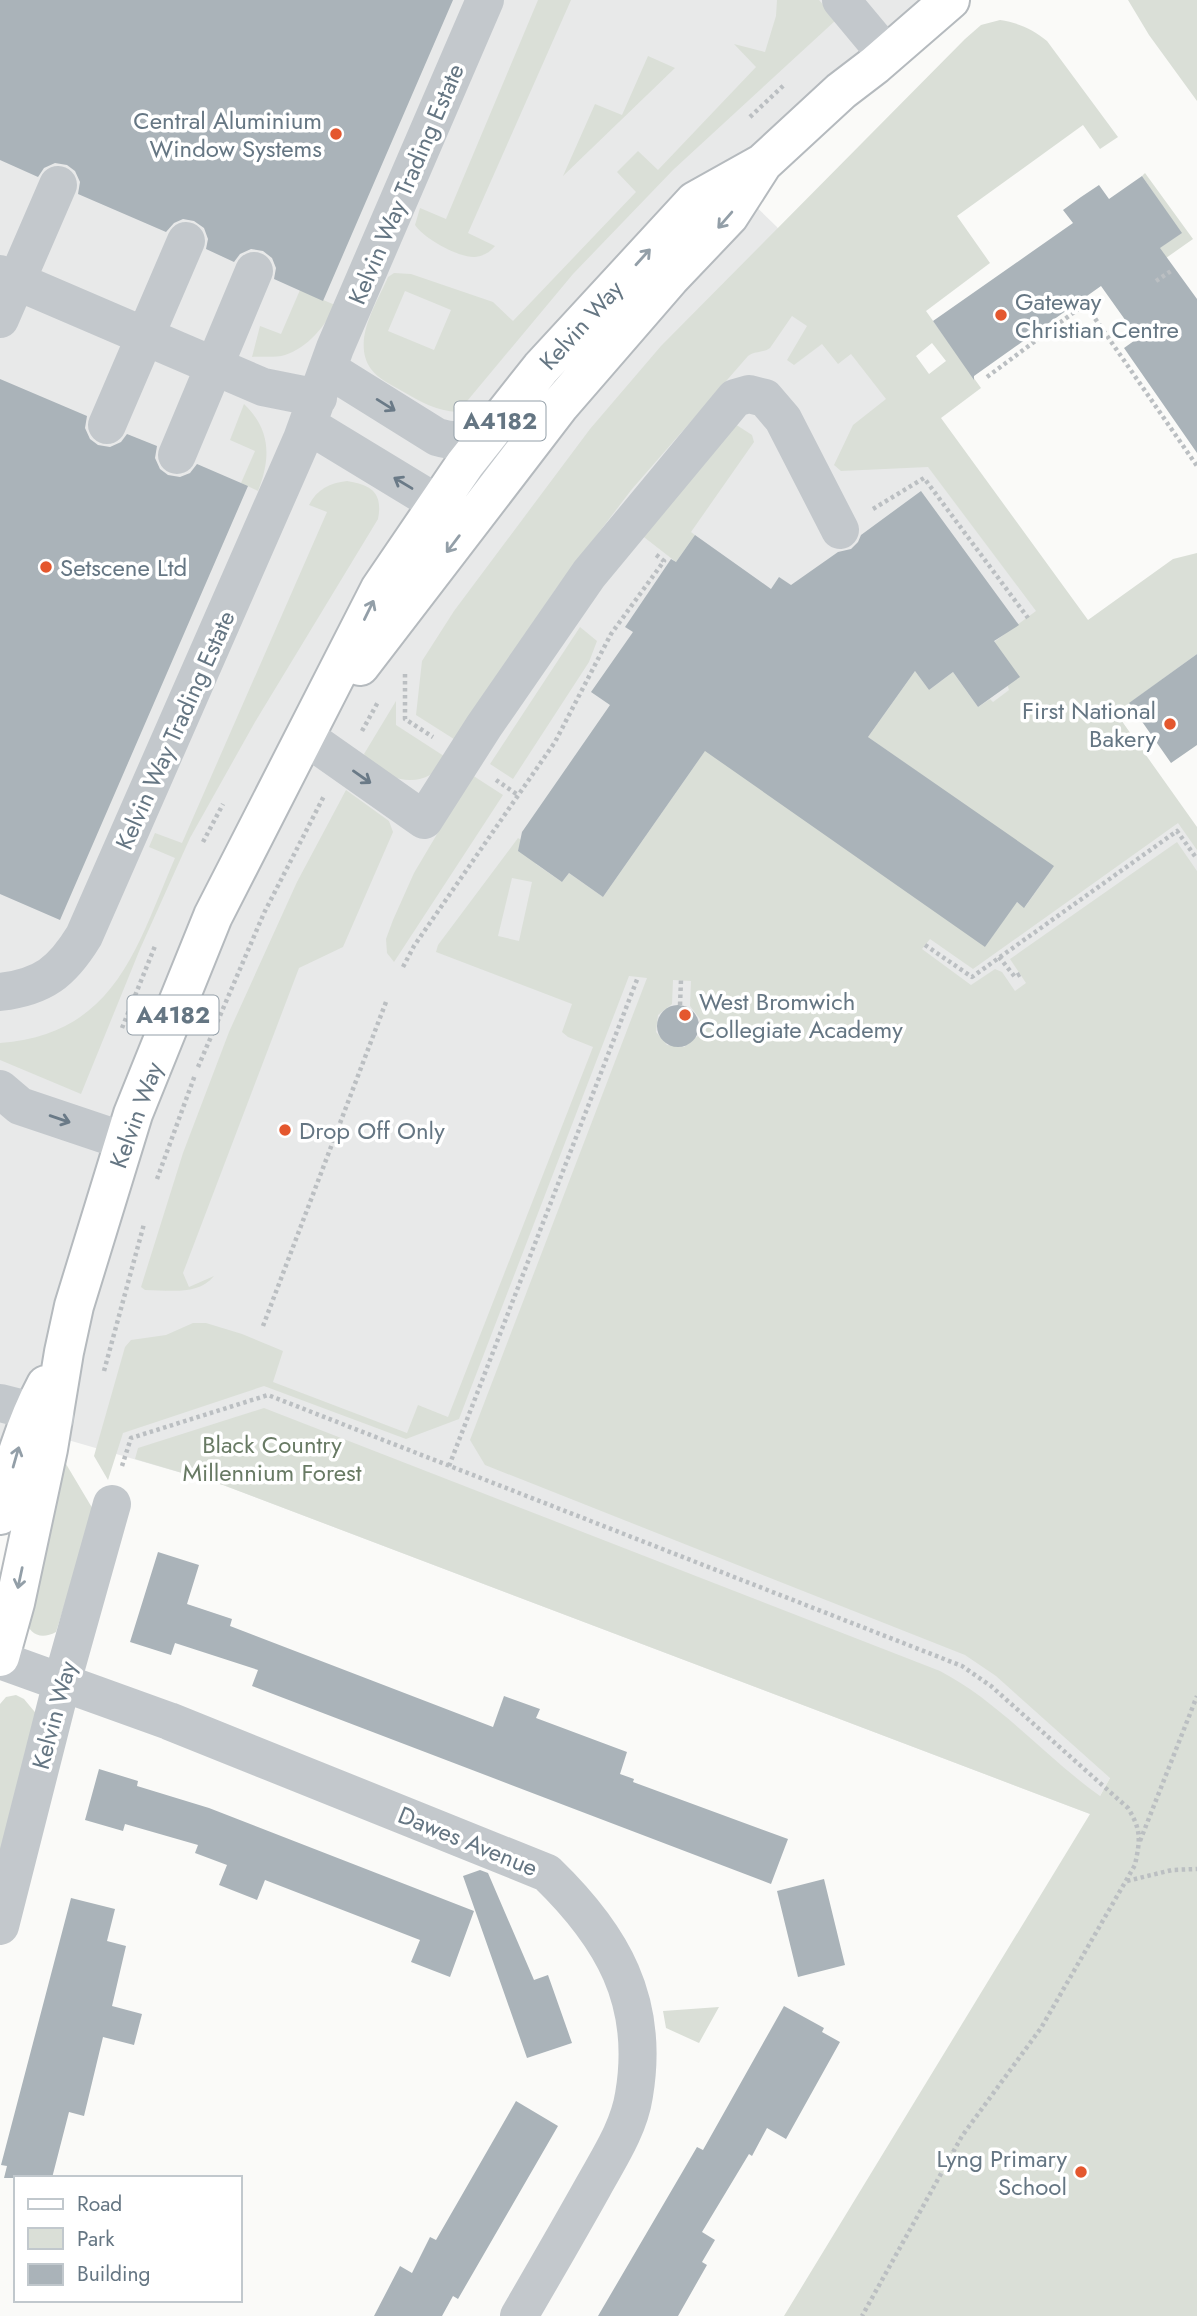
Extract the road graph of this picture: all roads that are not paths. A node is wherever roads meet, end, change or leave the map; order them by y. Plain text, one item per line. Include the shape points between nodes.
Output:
1 (485, 0) edge
2 (841, 0) edge
3 (950, 0) edge
4 (887, 54) junction
5 (763, 163) junction
6 (58, 186) dead end
7 (186, 241) dead end
8 (254, 271) dead end
9 (8, 277) edge
10 (657, 294) junction
11 (0, 319) edge
12 (145, 336) junction
13 (215, 366) junction
14 (318, 398) junction
15 (497, 424) junction
16 (107, 425) dead end
17 (177, 455) dead end
18 (438, 504) junction
19 (840, 530) road end
20 (306, 737) junction
21 (0, 992) edge
22 (0, 1089) edge
23 (124, 1141) junction
24 (29, 1410) edge
25 (112, 1504) road end
26 (10, 1508) edge
27 (0, 1659) edge
28 (62, 1682) junction
29 (0, 1926) edge
30 (519, 2316) edge

1 - 14 street, Kelvin Way Trading Estate
2 - 4 street
3 - 4 main road, Kelvin Way / A4182
4 - 5 main road, Kelvin Way / A4182
5 -> 10 main road, Kelvin Way / A4182 via 729,216
15 -> 5 main road, Kelvin Way / A4182 via 541,368 695,201
6 - 9 street
7 - 12 street
8 - 13 street
9 - 11 street
9 - 12 street
10 - 18 street via 632,291 459,505
10 -> 20 main road, Kelvin Way / A4182 via 560,405
12 - 13 street
12 - 16 street
13 - 14 street via 263,387
13 - 17 street
14 -> 15 street via 454,442
18 -> 14 street
14 - 21 street, Kelvin Way Trading Estate via 84,936 70,959 50,978
15 - 18 main road, Kelvin Way / A4182
20 -> 18 main road, Kelvin Way / A4182 via 380,589
20 -> 19 street via 424,820 589,574 735,398 749,394 765,398 783,419
20 - 23 main road, Kelvin Way / A4182 via 214,916
22 -> 23 street via 20,1106
23 - 24 main road, Kelvin Way / A4182 via 64,1352
24 - 26 main road, Kelvin Way / A4182
25 - 28 street, Kelvin Way
26 -> 27 main road, Kelvin Way / A4182 via 15,1604
27 - 28 street, Dawes Avenue
28 - 29 street, Kelvin Way
28 - 30 street, Dawes Avenue via 547,1872 597,1927 617,1961 633,2007 639,2046 634,2096 619,2139

